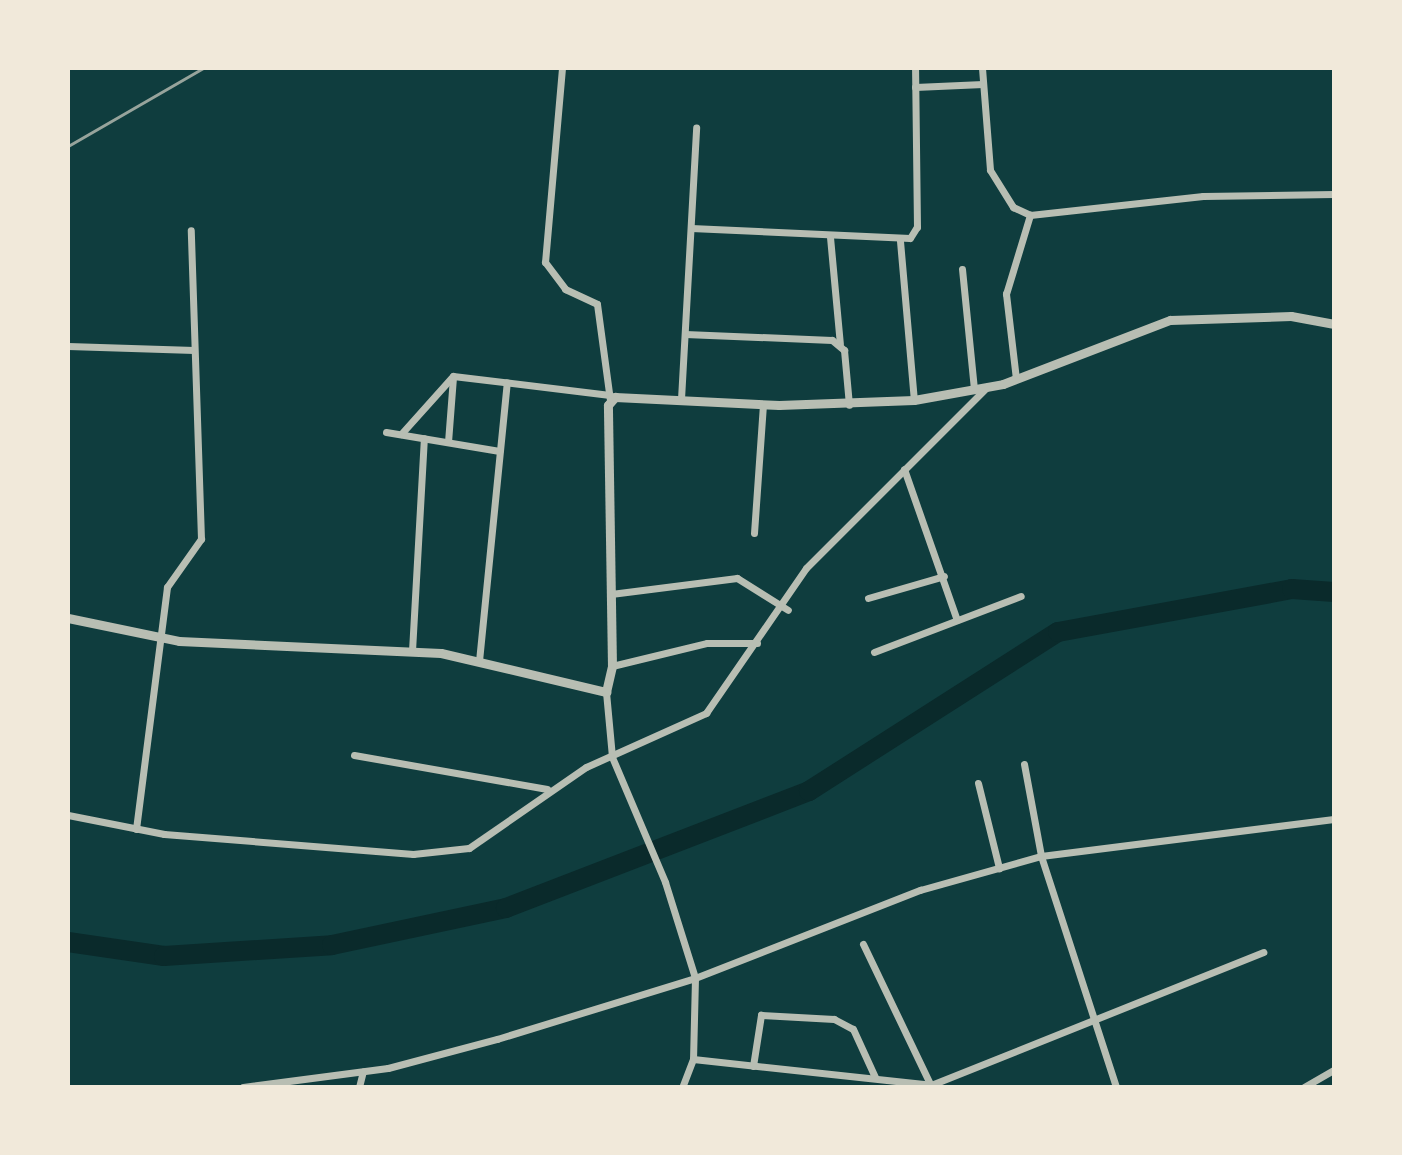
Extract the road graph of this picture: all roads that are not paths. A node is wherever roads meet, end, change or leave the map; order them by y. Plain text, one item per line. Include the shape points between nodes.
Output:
1 (562, 68) edge
2 (915, 68) edge
3 (982, 68) edge
4 (983, 84) junction
5 (915, 87) junction
6 (696, 127) dead end
7 (1334, 194) edge
8 (1030, 215) junction
9 (691, 228) junction
10 (191, 230) dead end
11 (830, 237) junction
12 (900, 241) junction
13 (962, 269) dead end
14 (1334, 324) edge
15 (685, 334) junction
16 (840, 344) junction
17 (68, 346) edge
18 (194, 350) junction
19 (453, 376) junction
20 (1016, 379) junction
21 (507, 382) junction
22 (988, 386) junction
23 (974, 389) junction
24 (610, 397) junction
25 (681, 399) junction
26 (914, 400) junction
27 (763, 404) junction
28 (849, 405) junction
29 (386, 432) dead end
30 (401, 434) junction
31 (424, 438) junction
32 (448, 442) junction
33 (499, 451) junction
34 (904, 469) junction
35 (754, 533) dead end
36 (944, 576) junction
37 (611, 594) junction
38 (1021, 596) dead end
39 (868, 598) dead end
40 (784, 608) junction
41 (68, 618) edge
42 (957, 620) junction
43 (158, 638) junction
44 (757, 643) junction
45 (412, 651) junction
46 (874, 652) dead end
47 (479, 661) junction
48 (612, 666) junction
49 (606, 692) junction
50 (354, 755) dead end
51 (612, 757) junction
52 (1024, 764) dead end
53 (978, 783) dead end
54 (547, 789) junction
55 (68, 815) edge
56 (1334, 819) edge
57 (136, 829) junction
58 (1041, 856) junction
59 (999, 868) junction
60 (863, 944) dead end
61 (1263, 952) dead end
62 (695, 978) junction
63 (1096, 1018) junction
64 (693, 1059) junction
65 (753, 1066) junction
66 (1334, 1070) edge
67 (363, 1071) junction
68 (875, 1077) junction
69 (932, 1086) edge
70 (243, 1087) edge
71 (359, 1087) edge
72 (682, 1087) edge
73 (1116, 1087) edge
74 (1304, 1087) edge

1 - 24 street via 545,262 565,289 597,304
2 - 5 street
3 - 4 street
4 - 5 street
4 - 8 street via 990,170 1013,207
5 - 12 street via 917,227
6 - 9 street
7 - 8 street via 1203,196
8 - 20 street via 1007,277
9 - 11 street
9 - 15 street
10 - 18 street
11 - 12 street
11 - 16 street
12 - 26 street
13 - 23 street
14 - 20 street via 1291,316 1170,320
15 - 16 street
15 - 25 street
16 - 28 street
17 - 18 street
18 - 43 street via 201,539 167,587
19 - 21 street
19 - 30 street
19 - 32 street
20 - 22 street
21 - 24 street
21 - 33 street
22 - 23 street
22 - 34 street
23 - 26 street
24 - 25 street
24 - 37 street
25 - 27 street
26 - 28 street
27 - 28 street
27 - 35 street
29 - 30 street
30 - 31 street
31 - 32 street
31 - 45 street
32 - 33 street
33 - 47 street
34 - 36 street
34 - 40 street via 806,568
36 - 39 street
36 - 42 street
37 - 40 street via 737,578
37 - 48 street
38 - 42 street
40 - 44 street
41 - 43 street
42 - 46 street
43 - 45 street
43 - 57 street
44 - 48 street via 707,643
44 - 51 street via 706,713
45 - 47 street
47 - 49 street
48 - 49 street
49 - 51 street
50 - 54 street
51 - 54 street
51 - 62 street via 647,838
52 - 58 street
53 - 59 street
54 - 57 street via 469,848 443,855
55 - 57 street
56 - 58 street
58 - 59 street
58 - 63 street
59 - 62 street via 781,939
60 - 69 street
61 - 63 street
62 - 64 street
62 - 67 street
63 - 69 street
63 - 73 street
64 - 65 street
64 - 72 street
65 - 68 street
65 - 68 street via 761,1015 834,1019 853,1029
66 - 74 street
67 - 70 street
67 - 71 street
68 - 69 street

